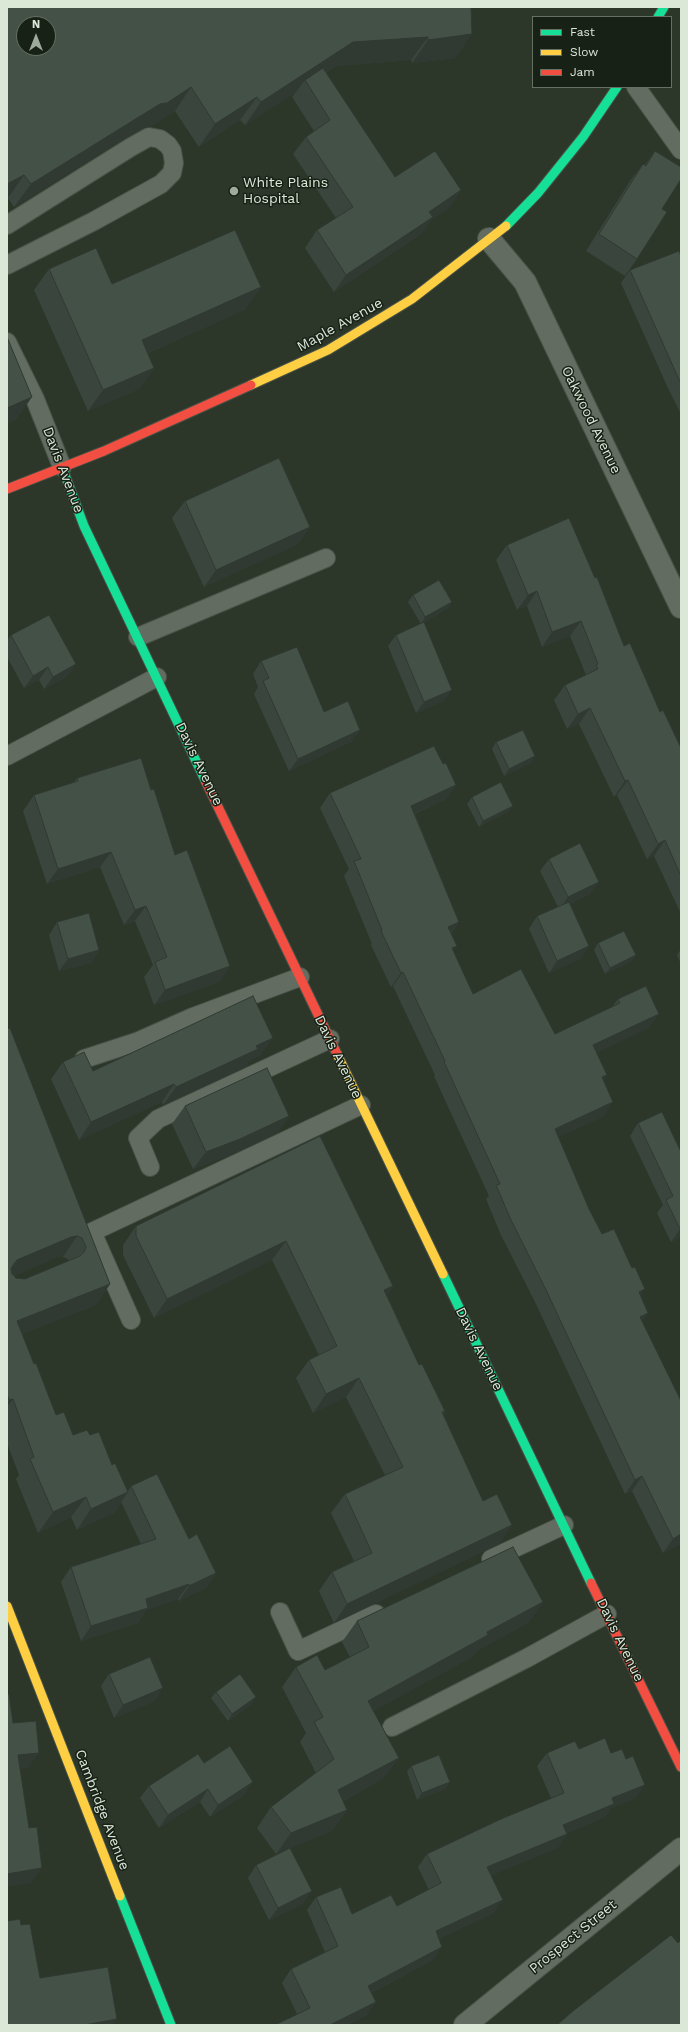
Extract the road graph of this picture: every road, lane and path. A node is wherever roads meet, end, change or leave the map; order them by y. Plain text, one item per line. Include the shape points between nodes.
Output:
1 (664, 7) edge
2 (659, 16) edge
3 (616, 88) edge
4 (637, 88) edge
5 (681, 150) edge
6 (7, 225) edge
7 (489, 239) junction
8 (7, 265) edge
9 (7, 342) edge
10 (62, 467) junction
11 (7, 489) edge
12 (326, 558) dead end
13 (681, 608) edge
14 (138, 637) junction
15 (157, 677) junction
16 (7, 756) edge
17 (300, 977) junction
18 (330, 1038) junction
19 (84, 1059) edge
20 (361, 1105) junction
21 (150, 1167) dead end
22 (131, 1320) dead end
23 (564, 1525) junction
24 (477, 1566) edge
25 (7, 1606) edge
26 (391, 1607) edge
27 (280, 1612) dead end
28 (607, 1614) junction
29 (392, 1726) dead end
30 (681, 1767) edge
31 (681, 1849) edge
32 (170, 2025) edge
33 (465, 2025) edge

1 - 2 street
3 - 7 street, Maple Avenue via 583,138 538,193 507,225
4 - 5 lane
6 - 8 lane via 118,154 149,138 160,140 172,151 172,173 161,184
7 - 10 street, Maple Avenue via 412,299 328,350 111,448
7 - 13 street, Oakwood Avenue via 525,282
9 - 10 lane, Davis Avenue via 35,399
10 - 11 street, Maple Avenue
10 - 14 street, Davis Avenue via 84,526
12 - 14 lane
14 - 15 street, Davis Avenue
15 - 16 lane
15 - 17 street, Davis Avenue
17 - 18 street, Davis Avenue
17 - 19 lane via 193,1017 139,1041
18 - 20 street, Davis Avenue
18 - 21 lane via 158,1119 138,1138
20 - 22 lane via 92,1232
20 - 23 street, Davis Avenue
23 - 24 lane
23 - 28 street, Davis Avenue
25 - 32 street, Cambridge Avenue
26 - 27 lane via 298,1651
28 - 29 lane via 527,1658
28 - 30 street, Davis Avenue
31 - 33 street, Prospect Street

